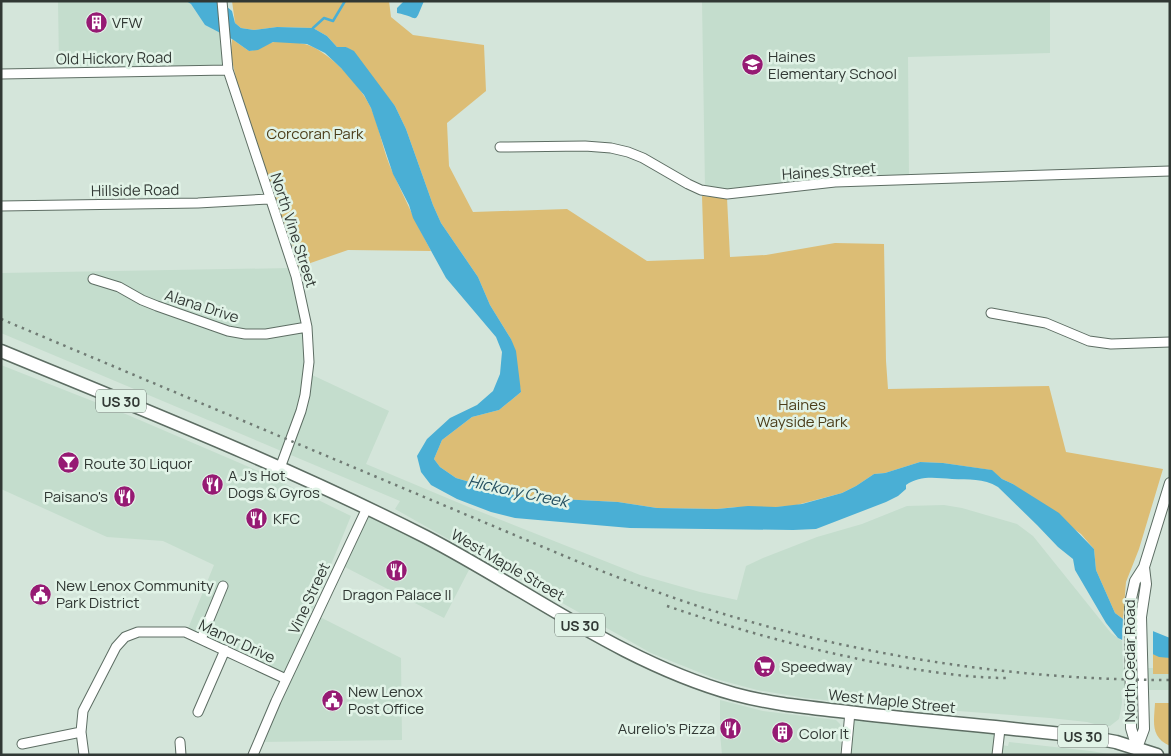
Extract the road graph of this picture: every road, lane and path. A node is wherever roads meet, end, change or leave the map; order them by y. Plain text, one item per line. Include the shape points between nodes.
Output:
1 (222, 1) edge
2 (228, 70) junction
3 (1, 74) edge
4 (500, 147) dead end
5 (1170, 171) edge
6 (269, 199) junction
7 (1, 206) edge
8 (93, 279) dead end
9 (991, 313) dead end
10 (307, 327) junction
11 (1170, 342) edge
12 (1, 351) edge
13 (280, 468) junction
14 (1170, 483) edge
15 (367, 508) junction
16 (1144, 567) junction
17 (223, 586) dead end
18 (200, 639) junction
19 (226, 650) junction
20 (286, 679) junction
21 (198, 712) dead end
22 (850, 712) junction
23 (1000, 729) junction
24 (81, 732) junction
25 (180, 742) dead end
26 (22, 744) dead end
27 (1137, 748) junction
28 (84, 755) edge
29 (181, 755) edge
30 (253, 755) edge
31 (846, 755) edge
32 (997, 755) edge
33 (1156, 755) edge

1 - 2 street, North Vine Street
2 - 3 street, Old Hickory Road
2 - 6 street, North Vine Street
4 - 5 street, Haines Street via 611,148 642,158 701,190 727,194 835,182
6 - 7 street, Hillside Road
6 - 10 street, North Vine Street via 300,288
8 - 10 street, Alana Drive via 228,331 266,334
9 - 11 street via 1046,323 1089,341 1112,344
10 - 13 street, North Vine Street via 309,362 305,395
12 - 13 main road, West Maple Street / US 30
13 - 15 main road, West Maple Street / US 30
14 - 16 street, North Cedar Road
15 - 20 street, Vine Street
15 - 22 main road, West Maple Street / US 30 via 678,676 752,699
16 - 27 street, North Cedar Road via 1144,729
16 - 27 street, North Cedar Road via 1135,581 1130,603 1131,728
17 - 18 street
18 - 19 street, Manor Drive
18 - 24 street, Manor Drive via 174,631 138,632 125,637 116,647 83,711
19 - 20 street, Manor Drive
19 - 21 street
20 - 30 street, Vine Street
22 - 23 main road, West Maple Street / US 30
22 - 31 street
23 - 27 main road, West Maple Street / US 30 via 1089,737
23 - 32 street
24 - 26 street
24 - 28 street, Manor Drive
25 - 29 street
27 - 33 main road, US 30

